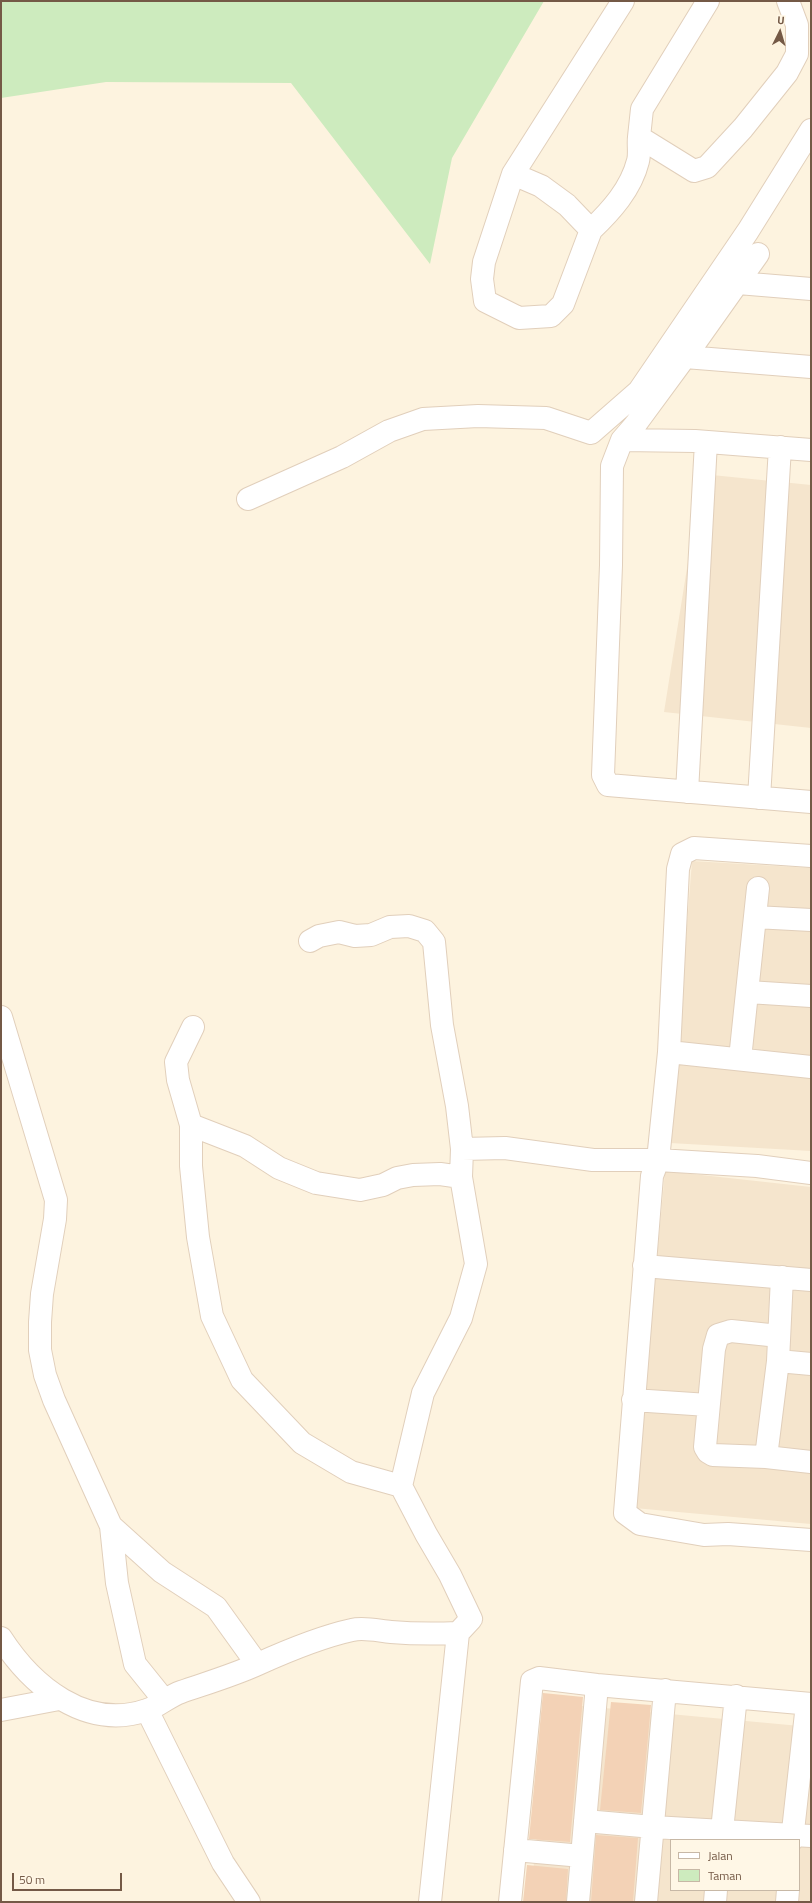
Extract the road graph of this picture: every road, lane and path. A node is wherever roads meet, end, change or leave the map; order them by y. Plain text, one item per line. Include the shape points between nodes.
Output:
1 (623, 1) edge
2 (708, 1) edge
3 (788, 1) edge
4 (811, 130) edge
5 (639, 136) junction
6 (513, 174) junction
7 (591, 230) junction
8 (758, 254) dead end
9 (738, 283) junction
10 (811, 289) edge
11 (685, 357) junction
12 (811, 367) edge
13 (622, 440) junction
14 (706, 442) junction
15 (780, 447) junction
16 (811, 450) edge
17 (248, 499) dead end
18 (687, 792) junction
19 (759, 798) junction
20 (811, 802) edge
21 (811, 856) edge
22 (758, 888) dead end
23 (755, 917) junction
24 (811, 920) edge
25 (310, 941) dead end
26 (748, 992) junction
27 (811, 996) edge
28 (1, 1017) edge
29 (193, 1027) dead end
30 (669, 1052) junction
31 (740, 1059) junction
32 (811, 1067) edge
33 (191, 1124) junction
34 (462, 1149) junction
35 (658, 1160) junction
36 (811, 1172) edge
37 (461, 1177) junction
38 (644, 1266) junction
39 (782, 1277) junction
40 (811, 1280) edge
41 (779, 1336) junction
42 (778, 1361) junction
43 (811, 1364) edge
44 (633, 1400) junction
45 (708, 1405) junction
46 (766, 1457) junction
47 (811, 1462) edge
48 (401, 1486) junction
49 (111, 1526) junction
50 (811, 1540) edge
51 (458, 1632) junction
52 (2, 1642) edge
53 (258, 1664) junction
54 (597, 1685) junction
55 (665, 1690) junction
56 (736, 1696) junction
57 (59, 1699) junction
58 (809, 1704) edge
59 (156, 1705) junction
60 (1, 1710) edge
61 (585, 1821) junction
62 (653, 1828) junction
63 (722, 1835) edge
64 (799, 1837) edge
65 (515, 1850) junction
66 (582, 1856) junction
67 (716, 1891) edge
68 (788, 1891) edge
69 (249, 1902) edge
70 (430, 1902) edge
71 (510, 1902) edge
72 (578, 1902) edge
73 (646, 1902) edge
74 (715, 1902) edge
75 (787, 1902) edge

1 - 6 street
2 - 5 street via 642,109
3 - 5 street via 797,25 797,54 782,79 743,128 707,167 694,171
4 - 17 street via 748,230 639,391 591,433 546,418 478,416 423,419 389,431 342,457
5 - 7 street via 638,160 630,183
6 - 7 street via 541,186 567,205
6 - 7 street via 484,262 482,279 485,302 519,318 551,316 564,304
8 - 9 street
9 - 10 street
9 - 11 street
11 - 12 street
11 - 13 street
13 - 14 street
13 - 18 street via 612,466 603,775 608,785
14 - 15 street
14 - 18 street
15 - 16 street
15 - 19 street
18 - 19 street
19 - 20 street
21 - 30 street via 694,848 682,854 678,869
22 - 23 street
23 - 24 street
23 - 26 street
25 - 34 street via 318,936 339,932 355,936 371,935 390,927 408,926 425,931 434,942 442,1025
26 - 27 street
26 - 31 street
28 - 49 street via 56,1200 40,1322 40,1350 45,1375
29 - 33 street via 176,1062 178,1080
30 - 31 street
30 - 35 street
31 - 32 street
33 - 37 street via 245,1146 280,1168 316,1183 360,1190 413,1175 440,1174
33 - 48 street via 191,1166 198,1237 212,1316 242,1380 302,1443 351,1472
34 - 35 street via 505,1148 611,1161
34 - 37 street
35 - 36 street
35 - 38 street via 652,1176
37 - 48 street via 476,1264 461,1318 423,1393
38 - 39 street
38 - 44 street
39 - 40 street
39 - 41 street
41 - 42 street
41 - 45 street via 731,1331 718,1335
42 - 43 street
42 - 46 street
44 - 45 street
44 - 50 street via 625,1513 640,1524 704,1535 728,1534
45 - 46 street via 705,1447 708,1452 714,1455
46 - 47 street
48 - 51 street via 450,1575 470,1620
49 - 53 street via 162,1572 216,1607
49 - 59 street via 117,1583 135,1664
51 - 53 street via 429,1635 354,1629 323,1638
51 - 70 street
52 - 57 street via 32,1677
53 - 59 street via 176,1694
54 - 55 street
54 - 61 street
54 - 65 street via 539,1678 532,1681
55 - 56 street
55 - 62 street
56 - 58 street
56 - 63 street
57 - 59 street via 79,1709 96,1713 128,1714
57 - 60 street
58 - 64 street
59 - 69 street via 223,1863
61 - 62 street
61 - 66 street
62 - 63 street
62 - 73 street
63 - 64 street
65 - 66 street
65 - 71 street
66 - 72 street
67 - 74 street
68 - 75 street

